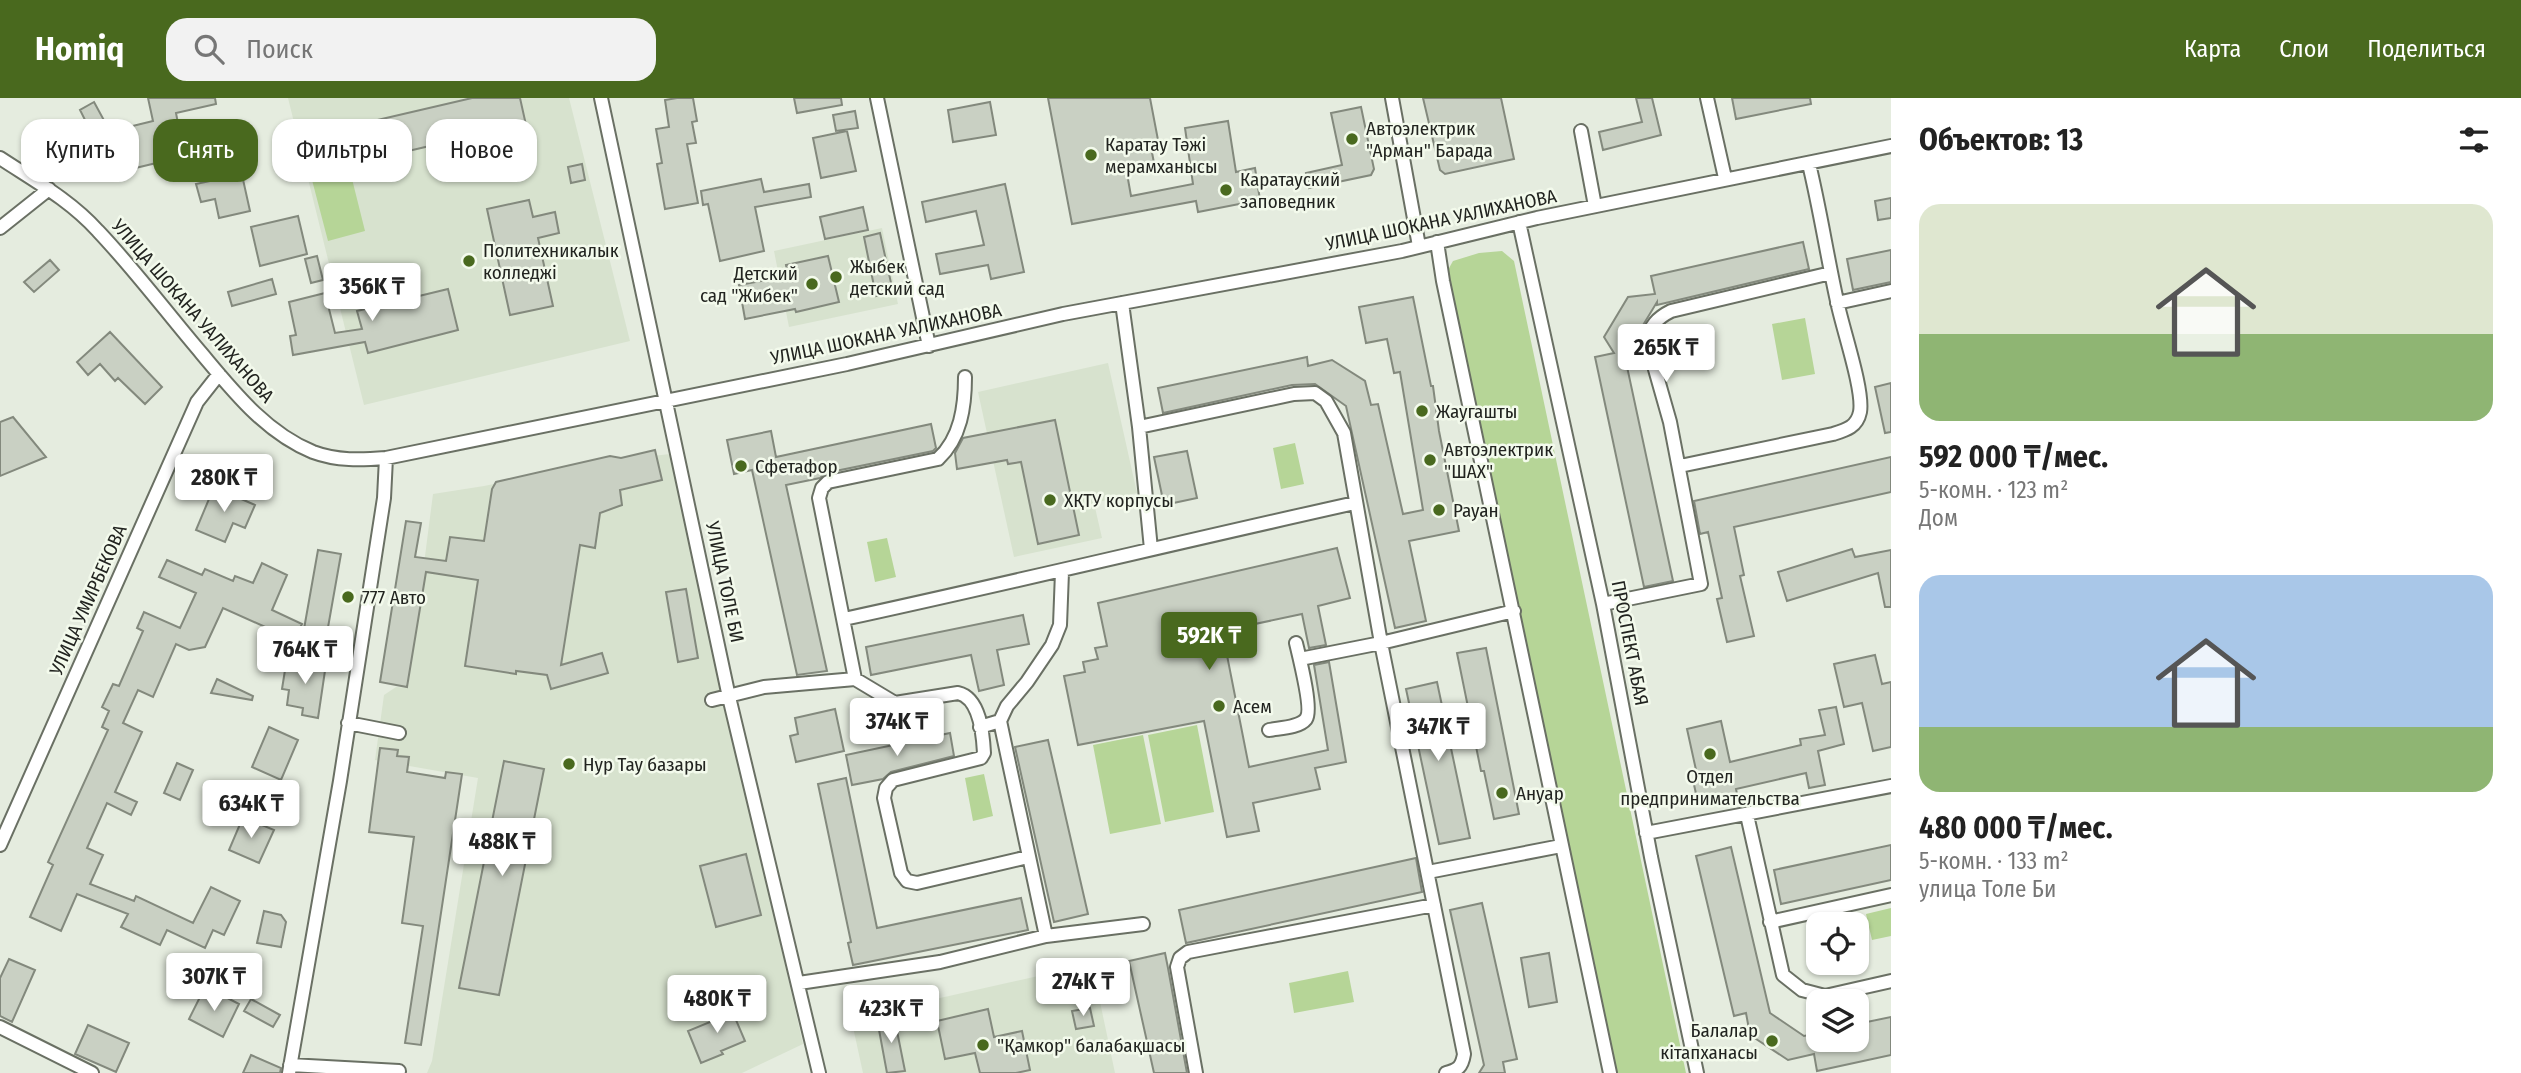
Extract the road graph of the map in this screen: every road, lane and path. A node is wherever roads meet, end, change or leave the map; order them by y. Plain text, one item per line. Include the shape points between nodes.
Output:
1 (601, 98) edge
2 (877, 98) edge
3 (1392, 98) edge
4 (1707, 98) edge
5 (1581, 131) dead end
6 (1891, 146) edge
7 (0, 158) edge
8 (1809, 164) junction
9 (1725, 178) junction
10 (49, 189) junction
11 (1595, 206) junction
12 (1519, 222) junction
13 (0, 228) edge
14 (1437, 242) junction
15 (1419, 246) junction
16 (1831, 273) junction
17 (1891, 291) edge
18 (1122, 303) junction
19 (1837, 303) junction
20 (929, 346) junction
21 (219, 374) junction
22 (965, 377) dead end
23 (665, 400) junction
24 (1139, 427) junction
25 (386, 458) junction
26 (1680, 466) junction
27 (1355, 503) junction
28 (1151, 548) junction
29 (1062, 572) junction
30 (1603, 604) junction
31 (1514, 611) junction
32 (844, 619) junction
33 (1296, 643) dead end
34 (1381, 643) junction
35 (1300, 659) junction
36 (855, 679) junction
37 (729, 697) junction
38 (712, 700) dead end
39 (1000, 721) junction
40 (348, 723) junction
41 (980, 727) junction
42 (1269, 730) dead end
43 (399, 733) dead end
44 (1891, 786) edge
45 (1747, 815) junction
46 (1646, 833) junction
47 (0, 845) edge
48 (1561, 846) junction
49 (1028, 857) junction
50 (1428, 872) junction
51 (1891, 895) edge
52 (1434, 905) junction
53 (1770, 922) junction
54 (1143, 924) dead end
55 (1046, 936) junction
56 (1891, 981) edge
57 (799, 983) junction
58 (0, 1027) edge
59 (290, 1069) edge
60 (399, 1070) dead end
61 (92, 1073) edge
62 (819, 1073) edge
63 (1196, 1073) edge
64 (1446, 1073) edge
65 (1610, 1073) edge
66 (1697, 1073) edge

1 - 23 street, УЛИЦА ТОЛЕ БИ
2 - 20 street
3 - 15 street
4 - 9 street
5 - 11 street
6 - 8 street, УЛИЦА ШОКАНА УАЛИХАНОВА
7 - 10 street, УЛИЦА ШОКАНА УАЛИХАНОВА
8 - 9 street, УЛИЦА ШОКАНА УАЛИХАНОВА
8 - 16 street
9 - 11 street, УЛИЦА ШОКАНА УАЛИХАНОВА
10 - 13 street
10 - 21 street, УЛИЦА ШОКАНА УАЛИХАНОВА via 99,232
11 - 12 street, УЛИЦА ШОКАНА УАЛИХАНОВА
12 - 14 street, УЛИЦА ШОКАНА УАЛИХАНОВА
12 - 30 street, ПРОСПЕКТ АБАЯ
14 - 15 street, УЛИЦА ШОКАНА УАЛИХАНОВА
14 - 31 street
15 - 18 street, УЛИЦА ШОКАНА УАЛИХАНОВА
16 - 19 street
16 - 26 street via 1659,317 1647,341
17 - 19 street
18 - 20 street, УЛИЦА ШОКАНА УАЛИХАНОВА
18 - 24 street
19 - 26 street via 1859,392 1861,409 1853,425 1833,434
20 - 23 street, УЛИЦА ШОКАНА УАЛИХАНОВА
21 - 25 street, УЛИЦА ШОКАНА УАЛИХАНОВА via 270,427 294,443 336,459
21 - 47 street, УЛИЦА УМИРБЕКОВА via 197,401
22 - 32 street via 961,420 938,459 828,482 822,488 819,498
23 - 25 street, УЛИЦА ШОКАНА УАЛИХАНОВА
23 - 37 street, УЛИЦА ТОЛЕ БИ
24 - 27 street via 1315,393 1326,401 1344,433
24 - 28 street
25 - 40 street via 384,498
26 - 30 street via 1701,584
27 - 28 street
27 - 34 street
28 - 29 street
29 - 32 street
29 - 39 street via 1060,625 1052,645
30 - 46 street, ПРОСПЕКТ АБАЯ
31 - 34 street
31 - 48 street
32 - 36 street
33 - 35 street
34 - 35 street
34 - 50 street
35 - 42 street via 1308,717 1296,725
36 - 37 street via 764,687
36 - 41 street via 895,703 967,695
37 - 38 street
37 - 57 street, УЛИЦА ТОЛЕ БИ
39 - 41 street
39 - 49 street
40 - 43 street
40 - 59 street
41 - 49 street via 981,758 893,780 886,788 884,798 901,873 917,883
44 - 45 street
45 - 46 street
45 - 53 street
46 - 66 street, ПРОСПЕКТ АБАЯ
48 - 50 street
48 - 65 street
49 - 55 street
50 - 52 street
51 - 53 street
52 - 63 street via 1188,952 1177,967
52 - 64 street via 1464,1054 1456,1071
53 - 56 street via 1783,975 1802,990 1825,996
54 - 55 street
55 - 57 street via 940,962
57 - 62 street, УЛИЦА ТОЛЕ БИ
58 - 61 street
59 - 60 street

